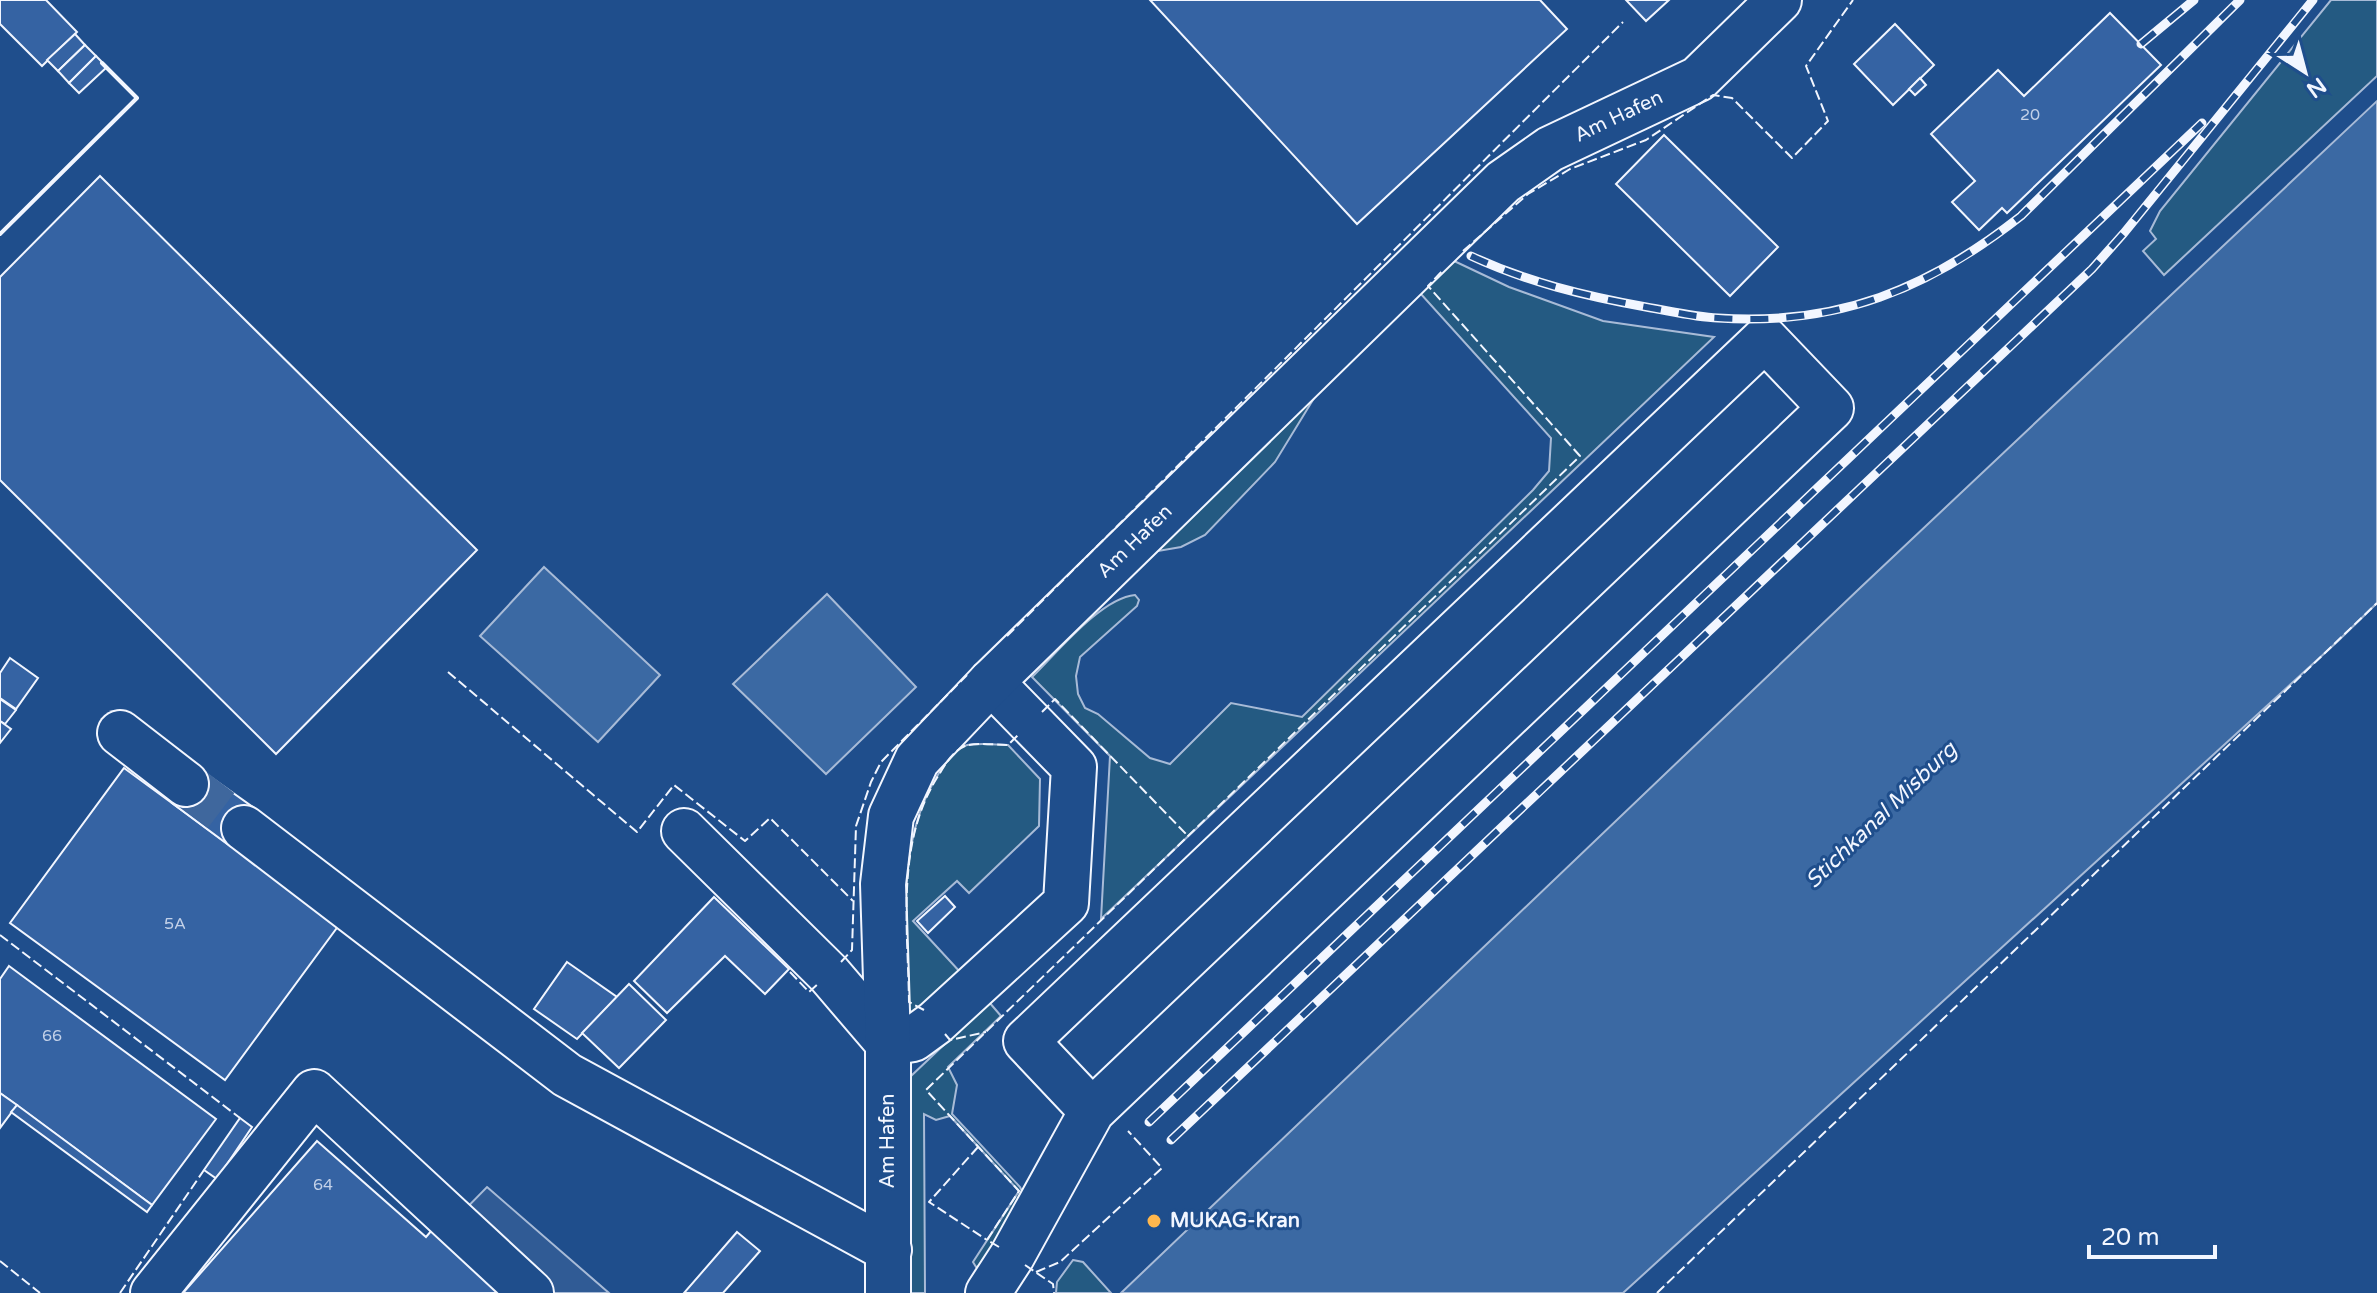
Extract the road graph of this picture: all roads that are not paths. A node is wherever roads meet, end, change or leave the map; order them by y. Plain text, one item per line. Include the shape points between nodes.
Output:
1 (1779, 0) edge
2 (991, 682) junction
3 (120, 733) dead end
4 (186, 784) tunnel mouth
5 (244, 828) tunnel mouth
6 (684, 831) dead end
7 (888, 1043) junction
8 (1092, 1111) junction
9 (889, 1250) junction
10 (153, 1293) edge
11 (531, 1293) edge
12 (888, 1293) edge
13 (988, 1293) edge

1 - 2 street, Am Hafen via 1698,79 1550,149 1503,182
2 - 7 street, Am Hafen via 917,760 891,816 883,884
2 - 7 street via 1074,767 1066,903 935,1023 913,1039
3 - 4 street
5 - 9 street via 567,1075
6 - 7 street via 829,974
7 - 9 street, Am Hafen
8 - 8 street via 1831,408 1765,339 1026,1041
8 - 13 street
9 - 12 street, Am Hafen
10 - 11 street via 314,1092

